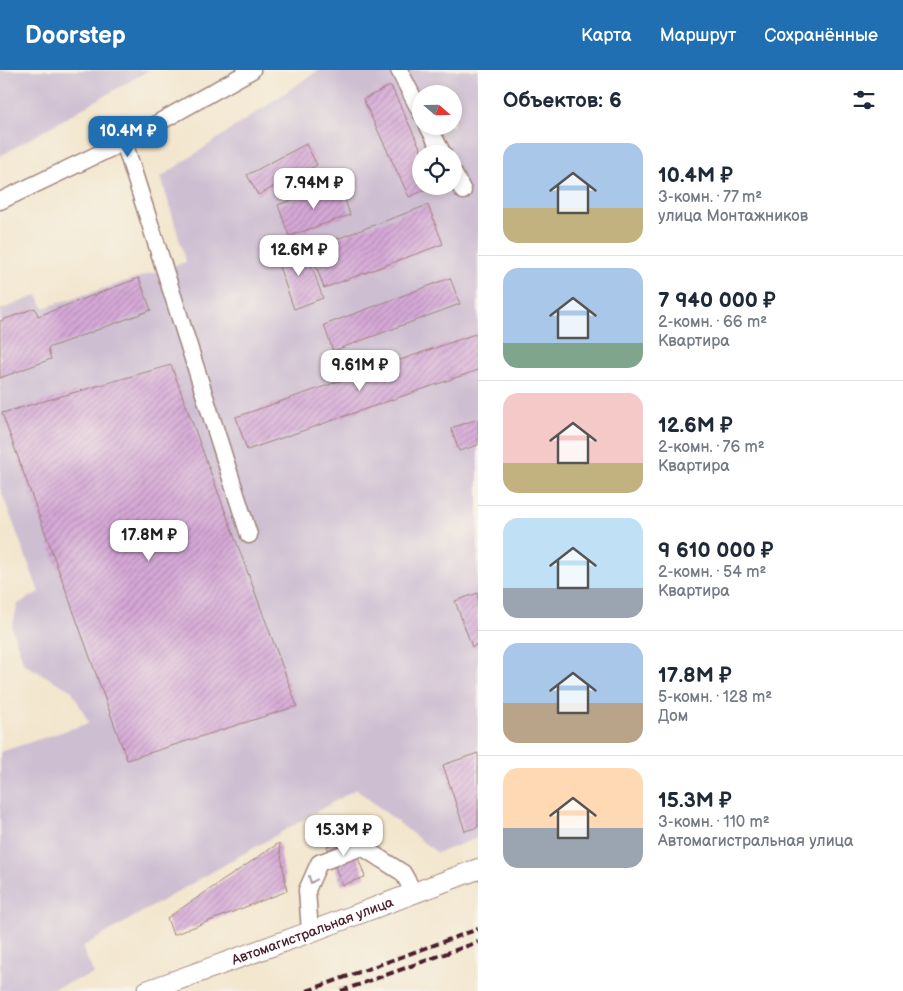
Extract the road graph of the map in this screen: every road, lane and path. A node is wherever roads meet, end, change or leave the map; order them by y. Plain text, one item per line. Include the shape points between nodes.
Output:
1 (252, 70) edge
2 (399, 70) edge
3 (234, 74) edge
4 (412, 95) edge
5 (124, 142) junction
6 (0, 201) edge
7 (249, 535) dead end
8 (478, 869) edge
9 (414, 893) junction
10 (310, 932) junction
11 (147, 991) edge

1 - 3 street
2 - 4 street
3 - 5 street
5 - 6 street
5 - 7 street
8 - 9 main road, Автомагистральная улица
9 - 10 main road, Автомагистральная улица
9 -> 10 street via 403,873 362,847 319,863 307,890
10 - 11 main road, Автомагистральная улица

